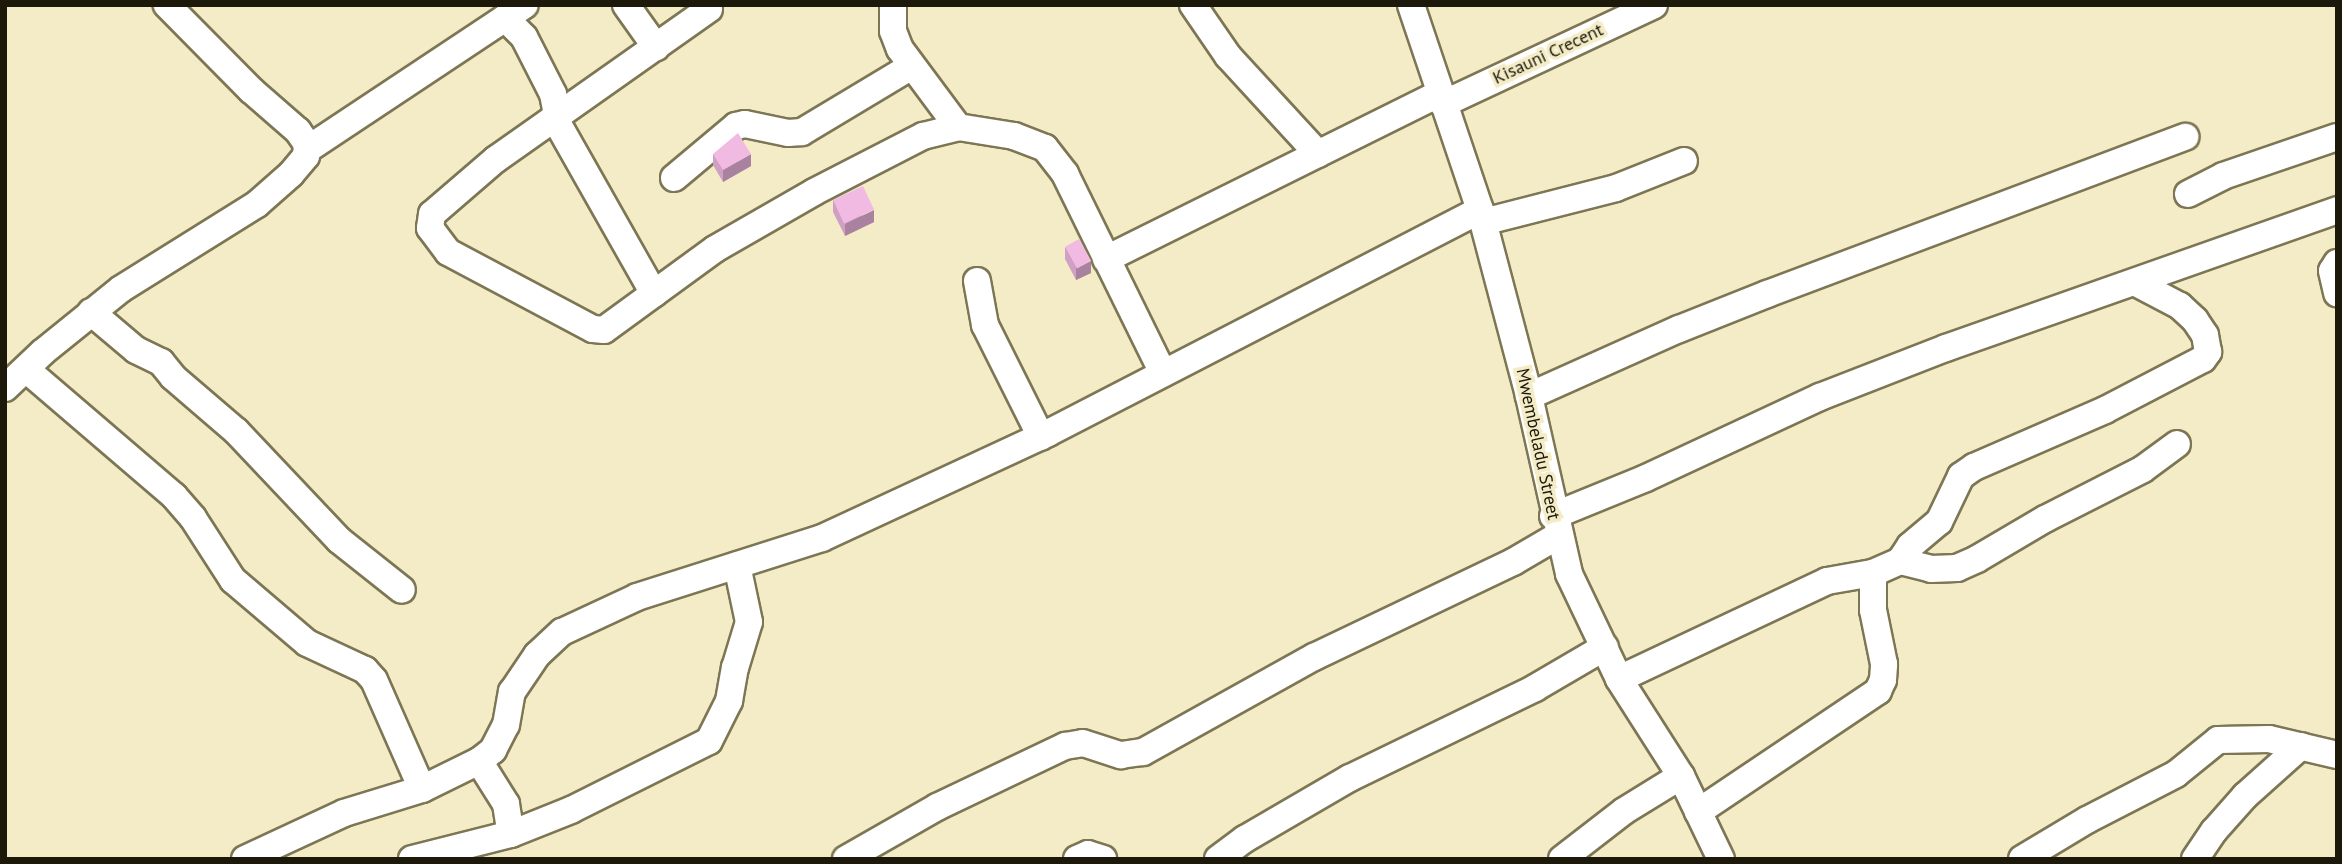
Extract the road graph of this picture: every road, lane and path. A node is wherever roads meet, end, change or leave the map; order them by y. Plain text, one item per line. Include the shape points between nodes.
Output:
1 (167, 5) edge
2 (626, 5) edge
3 (893, 5) edge
4 (1193, 5) edge
5 (1411, 5) edge
6 (1654, 5) edge
7 (709, 9) dead end
8 (515, 11) edge
9 (656, 47) junction
10 (912, 66) junction
11 (1441, 99) junction
12 (555, 116) junction
13 (958, 127) junction
14 (2185, 137) dead end
15 (2337, 137) edge
16 (308, 149) junction
17 (1318, 154) junction
18 (1684, 161) dead end
19 (674, 178) dead end
20 (2188, 194) dead end
21 (2337, 210) edge
22 (1481, 216) junction
23 (1106, 259) junction
24 (2337, 262) edge
25 (977, 281) dead end
26 (2136, 283) junction
27 (2337, 293) edge
28 (654, 294) junction
29 (91, 312) junction
30 (27, 370) junction
31 (1163, 373) junction
32 (5, 388) edge
33 (1529, 396) junction
34 (1041, 437) junction
35 (2177, 444) dead end
36 (1556, 525) junction
37 (1900, 561) junction
38 (737, 565) junction
39 (1873, 573) junction
40 (402, 590) dead end
41 (1605, 647) junction
42 (1619, 679) junction
43 (2301, 746) junction
44 (2337, 755) edge
45 (480, 761) junction
46 (1681, 776) junction
47 (422, 789) junction
48 (1698, 812) junction
49 (511, 834) junction
50 (2036, 856) edge
51 (245, 859) edge
52 (412, 859) edge
53 (846, 859) edge
54 (1077, 859) edge
55 (1103, 859) edge
56 (1218, 859) edge
57 (1562, 859) edge
58 (1721, 859) edge
59 (2195, 859) edge

1 - 16 street via 298,131
2 - 9 street
3 - 10 street via 893,31
4 - 17 street via 1228,56
5 - 11 street, Mwembeladu Street
6 - 11 street, Kisauni Crecent
7 - 9 street
8 - 12 street via 553,94
8 - 16 street
9 - 12 street
10 - 13 street
10 - 19 street via 802,132 736,126
11 - 17 street, Kisauni Crecent
11 - 22 street, Mwembeladu Street
12 - 28 street
12 - 28 street via 438,208 430,228 448,252 593,329 612,327
13 - 23 street via 1014,136 1045,148 1065,174
13 - 28 street via 923,136 814,192 715,249
14 - 33 street via 1754,299
15 - 20 street via 2224,176
16 - 29 street via 291,174 257,204
17 - 23 street, Kisauni Crecent
18 - 22 street via 1616,188
21 - 26 street
22 - 31 street
22 - 33 street, Mwembeladu Street
23 - 31 street
24 - 27 street via 2333,271
25 - 34 street via 985,325
26 - 36 street via 1820,397
26 - 37 street via 2180,306 2195,320 2205,335 2208,352 2203,359 1961,476 1939,522 1910,546
29 - 30 street
29 - 40 street via 136,350 161,362 236,431 339,540
30 - 32 street
30 - 47 street via 174,496 233,580 306,643 365,670 374,680
31 - 34 street
33 - 36 street, Mwembeladu Street
34 - 38 street via 822,538
35 - 37 street via 2143,469 1957,568 1931,569
36 - 41 street, Mwembeladu Street via 1569,574
36 - 53 street via 1513,562 1314,657 1143,752 1121,755 1083,743 1065,746 937,807
37 - 39 street
38 - 45 street via 637,597 562,632 537,655 512,692 506,725 493,750
38 - 49 street via 749,622 729,701 709,741 571,810
39 - 42 street via 1827,581
39 - 48 street via 1873,610 1884,664 1878,691
41 - 42 street, Mwembeladu Street
41 - 56 street via 1535,688 1350,778
42 - 46 street, Mwembeladu Street
43 - 44 street
43 - 50 street via 2269,739 2218,740 2176,774 2087,820
43 - 59 street via 2245,796
45 - 47 street
45 - 49 street via 506,804
46 - 48 street, Mwembeladu Street
46 - 57 street via 1624,811
47 - 51 street via 344,813
48 - 58 street, Mwembeladu Street
49 - 52 street
54 - 55 street via 1096,854

